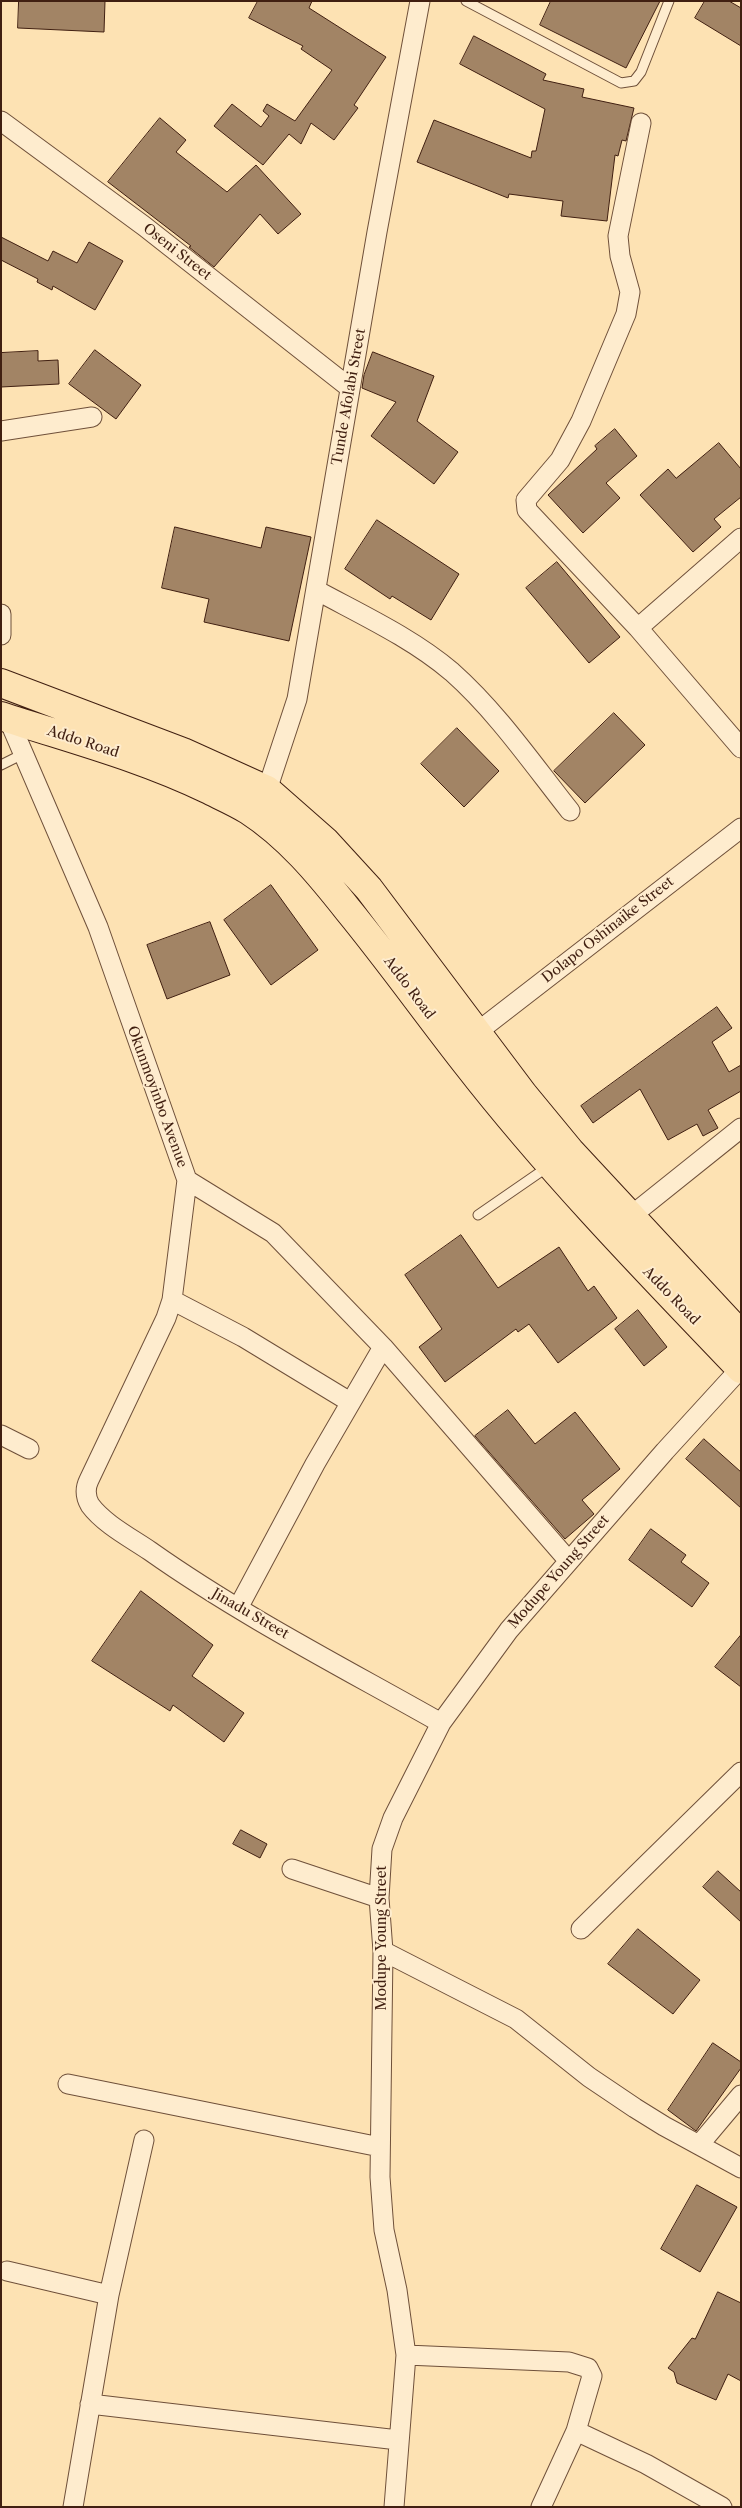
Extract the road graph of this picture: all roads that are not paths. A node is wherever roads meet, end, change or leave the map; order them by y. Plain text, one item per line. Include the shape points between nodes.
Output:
1 (420, 1) edge
2 (466, 1) edge
3 (669, 1) edge
4 (1, 121) edge
5 (641, 122) dead end
6 (350, 388) junction
7 (92, 417) dead end
8 (1, 431) edge
9 (741, 538) edge
10 (316, 590) junction
11 (1, 614) edge
12 (638, 628) junction
13 (1, 635) edge
14 (1, 680) edge
15 (2, 684) edge
16 (5, 717) edge
17 (741, 748) edge
18 (23, 754) junction
19 (1, 765) edge
20 (268, 790) junction
21 (570, 811) dead end
22 (741, 828) edge
23 (476, 1033) junction
24 (741, 1128) edge
25 (552, 1165) junction
26 (187, 1180) junction
27 (478, 1215) dead end
28 (631, 1216) junction
29 (172, 1300) junction
30 (741, 1335) edge
31 (383, 1347) junction
32 (740, 1369) edge
33 (350, 1402) junction
34 (1, 1435) edge
35 (29, 1449) dead end
36 (89, 1480) joint
37 (568, 1560) junction
38 (238, 1608) junction
39 (441, 1723) junction
40 (741, 1772) edge
41 (292, 1869) dead end
42 (379, 1898) junction
43 (581, 1929) dead end
44 (382, 1951) junction
45 (68, 2084) dead end
46 (741, 2095) edge
47 (144, 2140) dead end
48 (699, 2145) junction
49 (380, 2147) junction
50 (741, 2168) edge
51 (7, 2271) dead end
52 (109, 2295) junction
53 (406, 2355) junction
54 (90, 2404) junction
55 (576, 2431) junction
56 (398, 2440) junction
57 (72, 2507) edge
58 (394, 2507) edge
59 (541, 2507) edge
60 (722, 2507) edge

1 - 6 street, Tunde Afolabi Street
2 - 3 lane via 621,83 634,81 641,72
4 - 6 street, Oseni Street via 144,226
5 - 12 street via 618,236 630,292 626,314 560,460 526,500 527,510
6 - 10 street, Tunde Afolabi Street
7 - 8 street
9 - 12 street
10 - 20 street, Tunde Afolabi Street via 297,699
10 - 21 street via 393,632 451,672 486,705
11 - 13 street
12 - 17 street
14 - 15 street
15 - 20 main road, Addo Road via 183,752
16 - 18 street, Okunmoyinbo Avenue
16 - 25 main road, Addo Road via 178,775 246,809 280,834 309,862 391,962 467,1064
18 - 19 lane
18 - 26 street, Okunmoyinbo Avenue via 98,928
20 - 23 main road, Addo Road via 325,841 369,890
22 - 23 street, Dolapo Oshinaike Street
23 - 28 main road, Addo Road via 570,1151
24 - 28 street
25 - 27 lane
25 - 32 main road, Addo Road via 608,1230
26 - 29 street, Okunmoyinbo Avenue
26 - 31 street via 273,1233
28 - 30 main road, Addo Road
29 - 33 street via 243,1337
29 - 36 street, Okunmoyinbo Avenue
31 - 33 street
31 - 37 street
32 - 37 street, Modupe Young Street
33 - 38 street
34 - 35 street
36 - 38 street, Jinadu Street via 87,1498 111,1524 176,1570
37 - 39 street, Modupe Young Street via 509,1630
38 - 39 street, Jinadu Street
39 - 42 street, Modupe Young Street via 382,1849
40 - 43 street
41 - 42 street
42 - 44 street, Modupe Young Street
44 - 48 street via 516,2019 597,2082
44 - 49 street, Modupe Young Street
45 - 49 street
46 - 48 street
47 - 52 street
48 - 50 street
49 - 53 street, Modupe Young Street via 384,2230
51 - 52 street
52 - 54 street
53 - 55 street via 582,2364 592,2376
53 - 56 street, Modupe Young Street
54 - 56 street
54 - 57 street
55 - 59 street
55 - 60 street via 646,2464
56 - 58 street, Modupe Young Street

